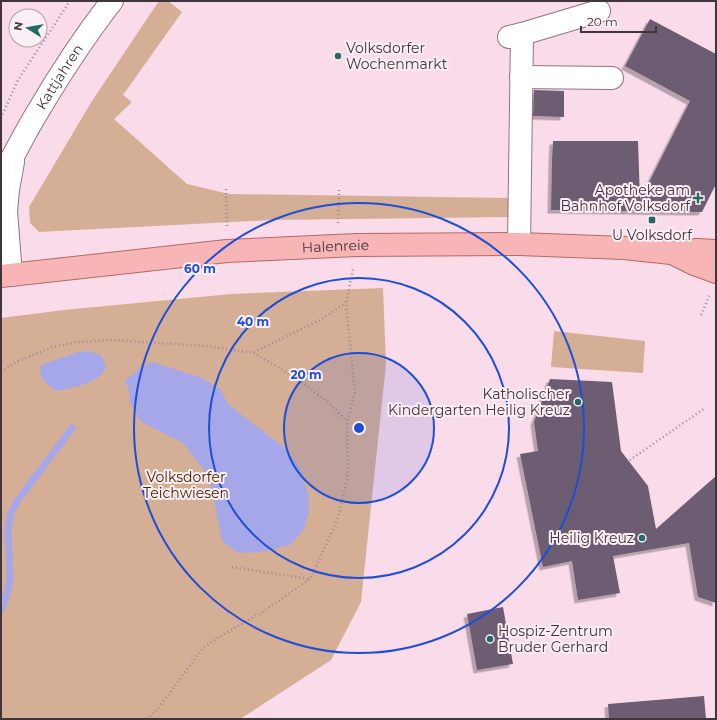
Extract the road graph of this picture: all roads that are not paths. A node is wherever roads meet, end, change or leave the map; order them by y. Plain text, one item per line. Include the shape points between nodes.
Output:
1 (112, 1) edge
2 (599, 11) dead end
3 (521, 77) junction
4 (612, 78) dead end
5 (14, 157) junction
6 (1, 177) edge
7 (519, 244) junction
8 (716, 251) edge
9 (671, 253) junction
10 (716, 272) edge
11 (6, 275) edge

1 - 5 street, Kattjahren via 63,69
2 - 3 street via 516,36
3 - 4 street
3 - 7 street
5 - 6 street, Kattjahren
5 - 11 street, Kattjahren via 6,211
7 - 9 main road, Halenreie via 624,248
7 - 11 main road, Halenreie via 348,245 227,252
8 - 9 main road, Halenreie
9 - 10 main road, Halenreie

